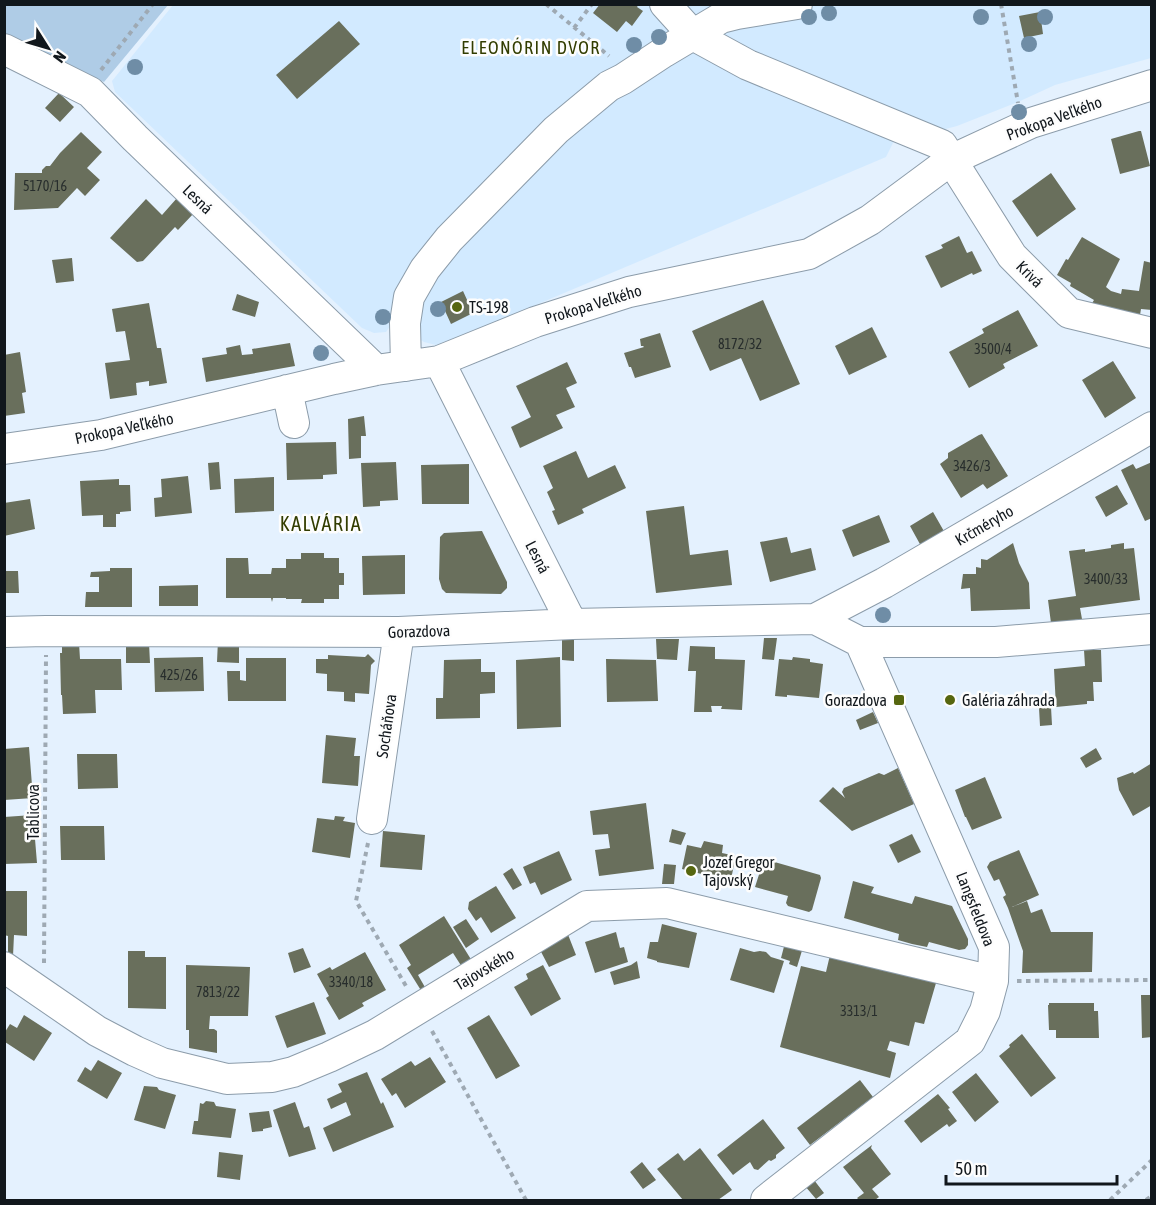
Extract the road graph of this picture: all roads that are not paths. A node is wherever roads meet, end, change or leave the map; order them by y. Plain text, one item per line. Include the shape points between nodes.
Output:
1 (665, 4) edge
2 (797, 4) edge
3 (693, 35) junction
4 (4, 49) edge
5 (1152, 85) edge
6 (951, 160) junction
7 (1152, 333) edge
8 (439, 361) junction
9 (405, 366) junction
10 (376, 370) junction
11 (287, 390) junction
12 (294, 423) dead end
13 (1152, 427) edge
14 (4, 449) edge
15 (815, 619) junction
16 (572, 624) junction
17 (4, 632) edge
18 (399, 632) junction
19 (1148, 635) edge
20 (860, 642) junction
21 (372, 819) dead end
22 (4, 967) edge
23 (993, 981) junction
24 (766, 1200) edge

1 - 3 street, Krivá
2 - 3 street via 721,18
3 - 6 street, Krivá via 748,65 942,145
3 - 9 street via 609,86 556,130 449,239 409,297
4 - 10 street, Lesná via 90,92
5 - 6 street, Prokopa Veľkého via 1031,123
6 - 7 street, Krivá via 1012,256 1069,313
6 - 8 street, Prokopa Veľkého via 870,220 809,254 629,292 535,322
8 - 9 street, Prokopa Veľkého
8 - 16 street, Lesná
9 - 10 street, Prokopa Veľkého
10 - 11 street, Prokopa Veľkého
11 - 12 street
11 - 14 street, Prokopa Veľkého via 101,435
13 - 15 street, Krčméryho
15 - 16 street, Gorazdova
15 - 20 street, Gorazdova
16 - 18 street, Gorazdova
17 - 18 street, Gorazdova
18 - 21 street, Socháňova
19 - 20 street, Gorazdova via 996,642
20 - 23 street, Langsfeldova via 994,947
22 - 23 street, Tajovského via 97,1031 135,1052 227,1079 293,1072 375,1035 587,906 667,903
23 - 24 street, Langsfeldova via 985,1011 970,1041

